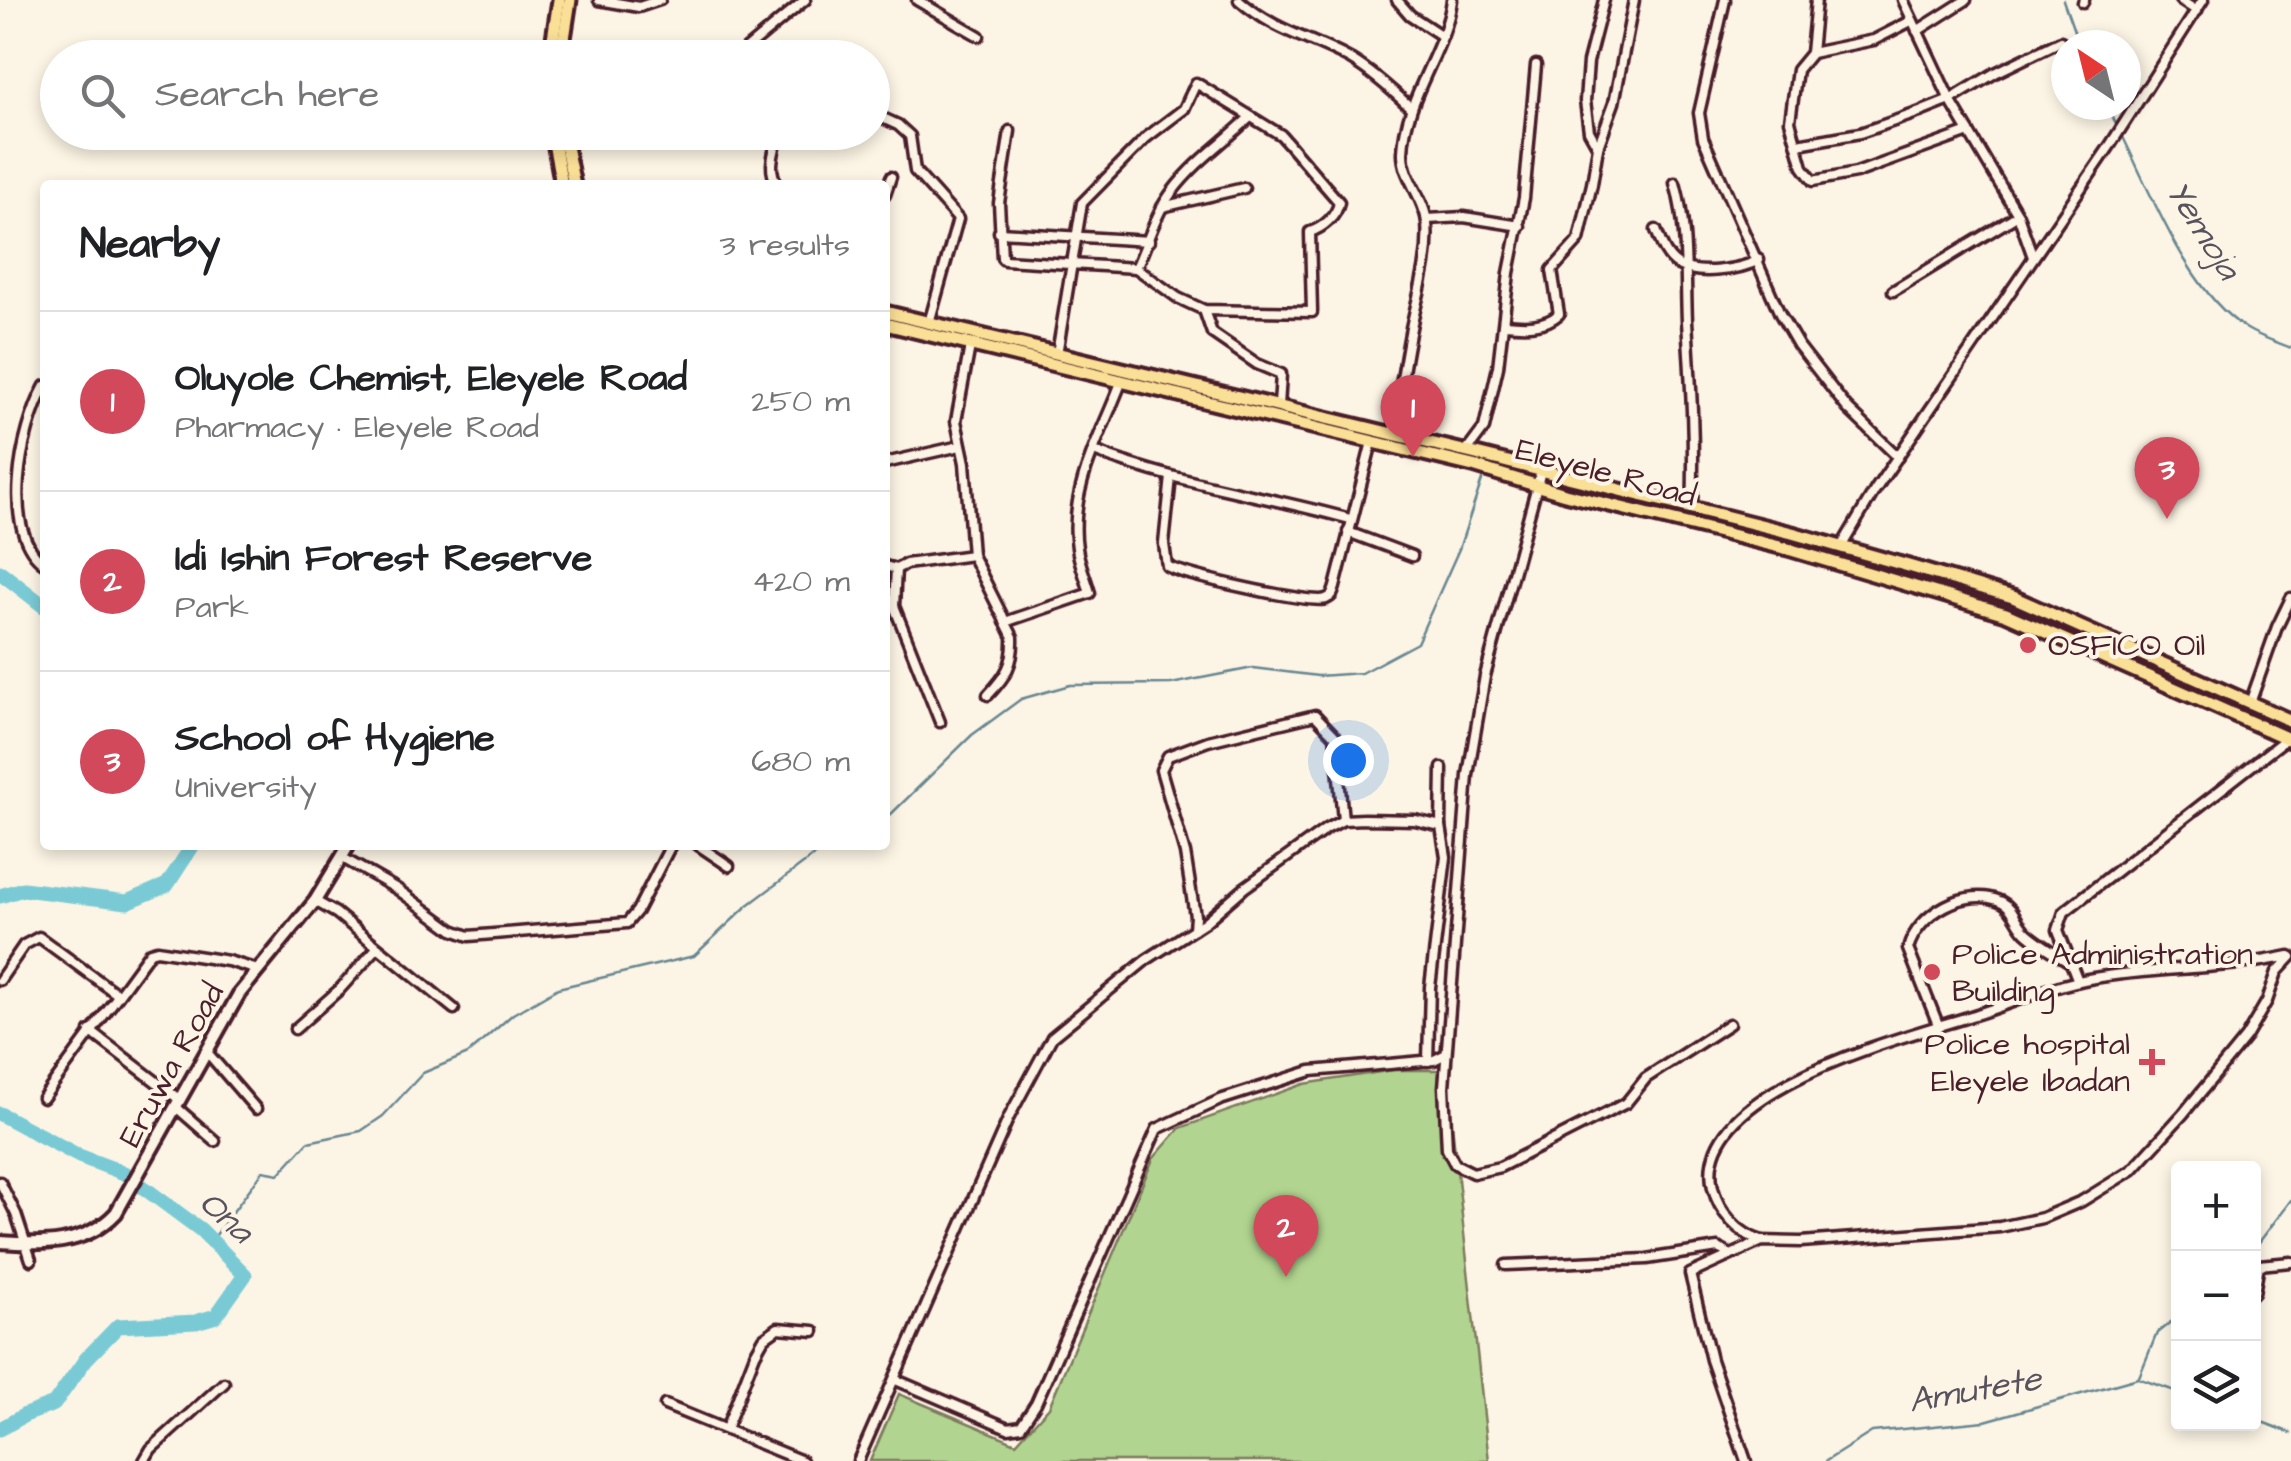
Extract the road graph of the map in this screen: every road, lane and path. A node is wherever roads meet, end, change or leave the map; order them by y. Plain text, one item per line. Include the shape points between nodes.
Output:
1 (560, 0) edge
2 (570, 0) edge
3 (600, 0) edge
4 (660, 0) edge
5 (806, 0) edge
6 (917, 0) edge
7 (1240, 0) edge
8 (1397, 0) edge
9 (1452, 0) edge
10 (1604, 0) edge
11 (1634, 0) edge
12 (1725, 0) edge
13 (1816, 0) edge
14 (1903, 0) edge
15 (1966, 0) edge
16 (2180, 0) edge
17 (2204, 0) edge
18 (932, 4) edge
19 (2197, 11) junction
20 (1912, 22) junction
21 (1917, 31) junction
22 (978, 36) dead end
23 (1442, 36) junction
24 (553, 40) edge
25 (564, 40) edge
26 (758, 40) edge
27 (2051, 46) edge
28 (1810, 53) junction
29 (1536, 65) dead end
30 (1950, 100) junction
31 (1411, 108) junction
32 (1249, 118) junction
33 (890, 123) edge
34 (1010, 131) dead end
35 (1969, 132) junction
36 (1798, 144) junction
37 (1598, 147) junction
38 (555, 150) edge
39 (567, 150) edge
40 (775, 150) edge
41 (891, 177) dead end
42 (561, 180) edge
43 (573, 180) edge
44 (774, 180) edge
45 (890, 180) edge
46 (1674, 183) dead end
47 (1244, 188) dead end
48 (1162, 207) junction
49 (2018, 215) junction
50 (1428, 219) junction
51 (1520, 226) junction
52 (1656, 230) dead end
53 (999, 232) junction
54 (1076, 236) junction
55 (1149, 242) junction
56 (2033, 257) junction
57 (1758, 260) junction
58 (1074, 262) junction
59 (1136, 268) junction
60 (1685, 268) junction
61 (1893, 292) dead end
62 (1204, 310) junction
63 (890, 313) edge
64 (929, 324) junction
65 (1505, 324) junction
66 (890, 325) edge
67 (970, 346) junction
68 (1057, 354) junction
69 (1122, 380) junction
70 (40, 400) edge
71 (1280, 406) junction
72 (1394, 434) junction
73 (1372, 442) junction
74 (960, 446) junction
75 (1094, 450) junction
76 (1472, 457) junction
77 (1898, 457) junction
78 (890, 462) edge
79 (1532, 475) junction
80 (1171, 477) junction
81 (1692, 508) junction
82 (1350, 519) junction
83 (1348, 532) junction
84 (1841, 548) junction
85 (972, 556) junction
86 (1412, 556) dead end
87 (40, 561) edge
88 (890, 568) edge
89 (896, 570) junction
90 (2013, 597) junction
91 (2291, 598) edge
92 (2006, 614) junction
93 (1005, 622) junction
94 (988, 695) dead end
95 (2250, 703) junction
96 (2291, 721) edge
97 (940, 722) dead end
98 (2289, 739) edge
99 (1442, 768) dead end
100 (1343, 820) junction
101 (1441, 826) junction
102 (345, 850) edge
103 (668, 850) edge
104 (705, 850) edge
105 (340, 857) junction
106 (729, 866) dead end
107 (315, 901) junction
108 (1194, 928) junction
109 (378, 948) junction
110 (2291, 956) edge
111 (2071, 963) junction
112 (258, 970) junction
113 (0, 980) edge
114 (2078, 981) junction
115 (117, 994) junction
116 (454, 1009) dead end
117 (1729, 1024) dead end
118 (1939, 1026) junction
119 (296, 1029) dead end
120 (90, 1031) junction
121 (1448, 1040) junction
122 (206, 1051) junction
123 (1428, 1060) junction
124 (44, 1098) dead end
125 (178, 1103) junction
126 (256, 1109) dead end
127 (215, 1140) dead end
128 (0, 1182) edge
129 (0, 1242) edge
130 (1762, 1242) junction
131 (25, 1244) junction
132 (1729, 1254) junction
133 (31, 1260) dead end
134 (2291, 1262) edge
135 (1506, 1265) dead end
136 (2261, 1265) edge
137 (814, 1331) dead end
138 (896, 1380) junction
139 (224, 1384) dead end
140 (666, 1405) dead end
141 (726, 1429) junction
142 (768, 1447) junction
143 (144, 1461) edge
144 (762, 1461) edge
145 (802, 1461) edge
146 (858, 1461) edge
147 (1746, 1461) edge

1 - 24 main road
2 - 25 main road
3 - 4 street via 639,7
5 - 26 street
6 - 18 street
7 - 31 street via 1267,22 1365,68
8 - 23 street
9 - 23 street
10 - 37 street via 1585,101
11 - 37 street via 1614,103
12 - 57 street via 1700,128
13 - 28 street
14 - 20 street
15 - 21 street
16 - 19 street
17 - 19 street
18 - 22 street
19 - 56 street
20 - 21 street
20 - 28 street via 1874,40
21 - 30 street
23 - 31 street
27 - 30 street
28 - 36 street via 1791,99
29 - 51 street
30 - 35 street
30 - 36 street via 1860,133
31 - 50 street via 1403,158
32 - 48 street via 1187,173
32 - 54 street via 1196,83 1184,109 1082,202
32 - 62 street via 1281,135 1338,206 1310,232 1312,312
33 - 64 street via 908,133 915,171 958,219
34 - 53 street
35 - 36 street via 1856,173 1813,181
35 - 49 street
37 - 65 street via 1582,232 1552,270 1559,314 1547,322
38 - 42 main road
39 - 43 main road
40 - 44 street
41 - 45 street
46 - 60 street via 1684,216
47 - 48 street
48 - 55 street
49 - 56 street
49 - 61 street
50 - 51 street via 1464,216
50 - 72 street
51 - 65 street
52 - 60 street via 1668,256
53 - 54 street
53 - 58 street via 1004,260
54 - 55 street
54 - 58 street
55 - 59 street
56 - 77 street
57 - 60 street via 1728,270
57 - 77 street via 1798,345
58 - 59 street
58 - 68 street
59 - 62 street
60 - 81 street
62 - 71 street via 1212,333 1281,374
63 - 64 main road, Eleyele Road
64 - 68 main road, Eleyele Road
65 - 76 street
66 - 67 main road, Eleyele Road
67 - 69 main road, Eleyele Road
67 - 74 street via 956,421
68 - 71 main road, Eleyele Road
69 - 73 main road, Eleyele Road
69 - 75 street
70 - 87 street via 16,470 13,502 21,543
71 - 72 main road, Eleyele Road
72 - 76 main road, Eleyele Road
73 - 76 main road, Eleyele Road
73 - 82 street
74 - 78 street
74 - 85 street
75 - 80 street
75 - 93 street via 1075,516 1090,593
76 - 79 main road, Eleyele Road
77 - 84 street
79 - 81 main road, Eleyele Road
79 - 92 main road, Eleyele Road
79 - 121 street via 1478,710
80 - 82 street
80 - 83 street via 1164,561 1171,569 1322,601 1332,595
81 - 84 main road, Eleyele Road
82 - 83 street
83 - 86 street
84 - 90 main road, Eleyele Road
85 - 89 street
85 - 93 street
88 - 89 street
89 - 97 street via 894,606
90 - 92 main road
90 - 95 main road, Eleyele Road
91 - 95 street
92 - 98 main road, Eleyele Road
93 - 94 street via 1013,660
95 - 96 main road, Eleyele Road
98 - 111 street via 2064,912 2058,930
99 - 101 street
100 - 101 street
100 - 108 street
100 - 108 street via 1337,743 1315,715 1168,756 1161,770 1185,853
101 - 123 street via 1446,857
102 - 105 main road, Eruwa Road
103 - 105 street via 627,923 469,936
104 - 106 street
105 - 107 main road, Eruwa Road
107 - 109 street
107 - 112 main road, Eruwa Road
108 - 138 street via 1048,1044 1002,1133
109 - 116 street
109 - 119 street
110 - 114 street
110 - 130 street via 2226,1062 2141,1161 2105,1190 2042,1218 2000,1227
111 - 114 street
111 - 118 street via 2028,934 2003,903 1950,901 1908,949
112 - 115 street via 156,950
112 - 122 main road, Eruwa Road
113 - 115 street via 24,945 38,937
114 - 118 street
115 - 120 street
117 - 121 street via 1646,1078 1626,1103 1473,1173 1455,1164 1447,1148
118 - 130 street via 1808,1074 1740,1116 1716,1153 1712,1184 1734,1225
120 - 124 street
120 - 125 street
121 - 123 street via 1446,1054
122 - 125 main road, Eruwa Road
122 - 126 street
123 - 138 street via 1311,1072 1220,1100 1157,1129 1020,1426 1008,1428
125 - 127 street
125 - 131 main road, Eruwa Road via 108,1222 84,1236
128 - 131 street
129 - 131 main road, Eruwa Road
130 - 132 street
131 - 133 street
132 - 135 street via 1718,1248 1647,1259
132 - 147 street via 1690,1274
134 - 136 street
137 - 141 street via 778,1328 764,1338
138 - 146 street
139 - 143 street
140 - 141 street
141 - 142 street
142 - 144 street
142 - 145 street

